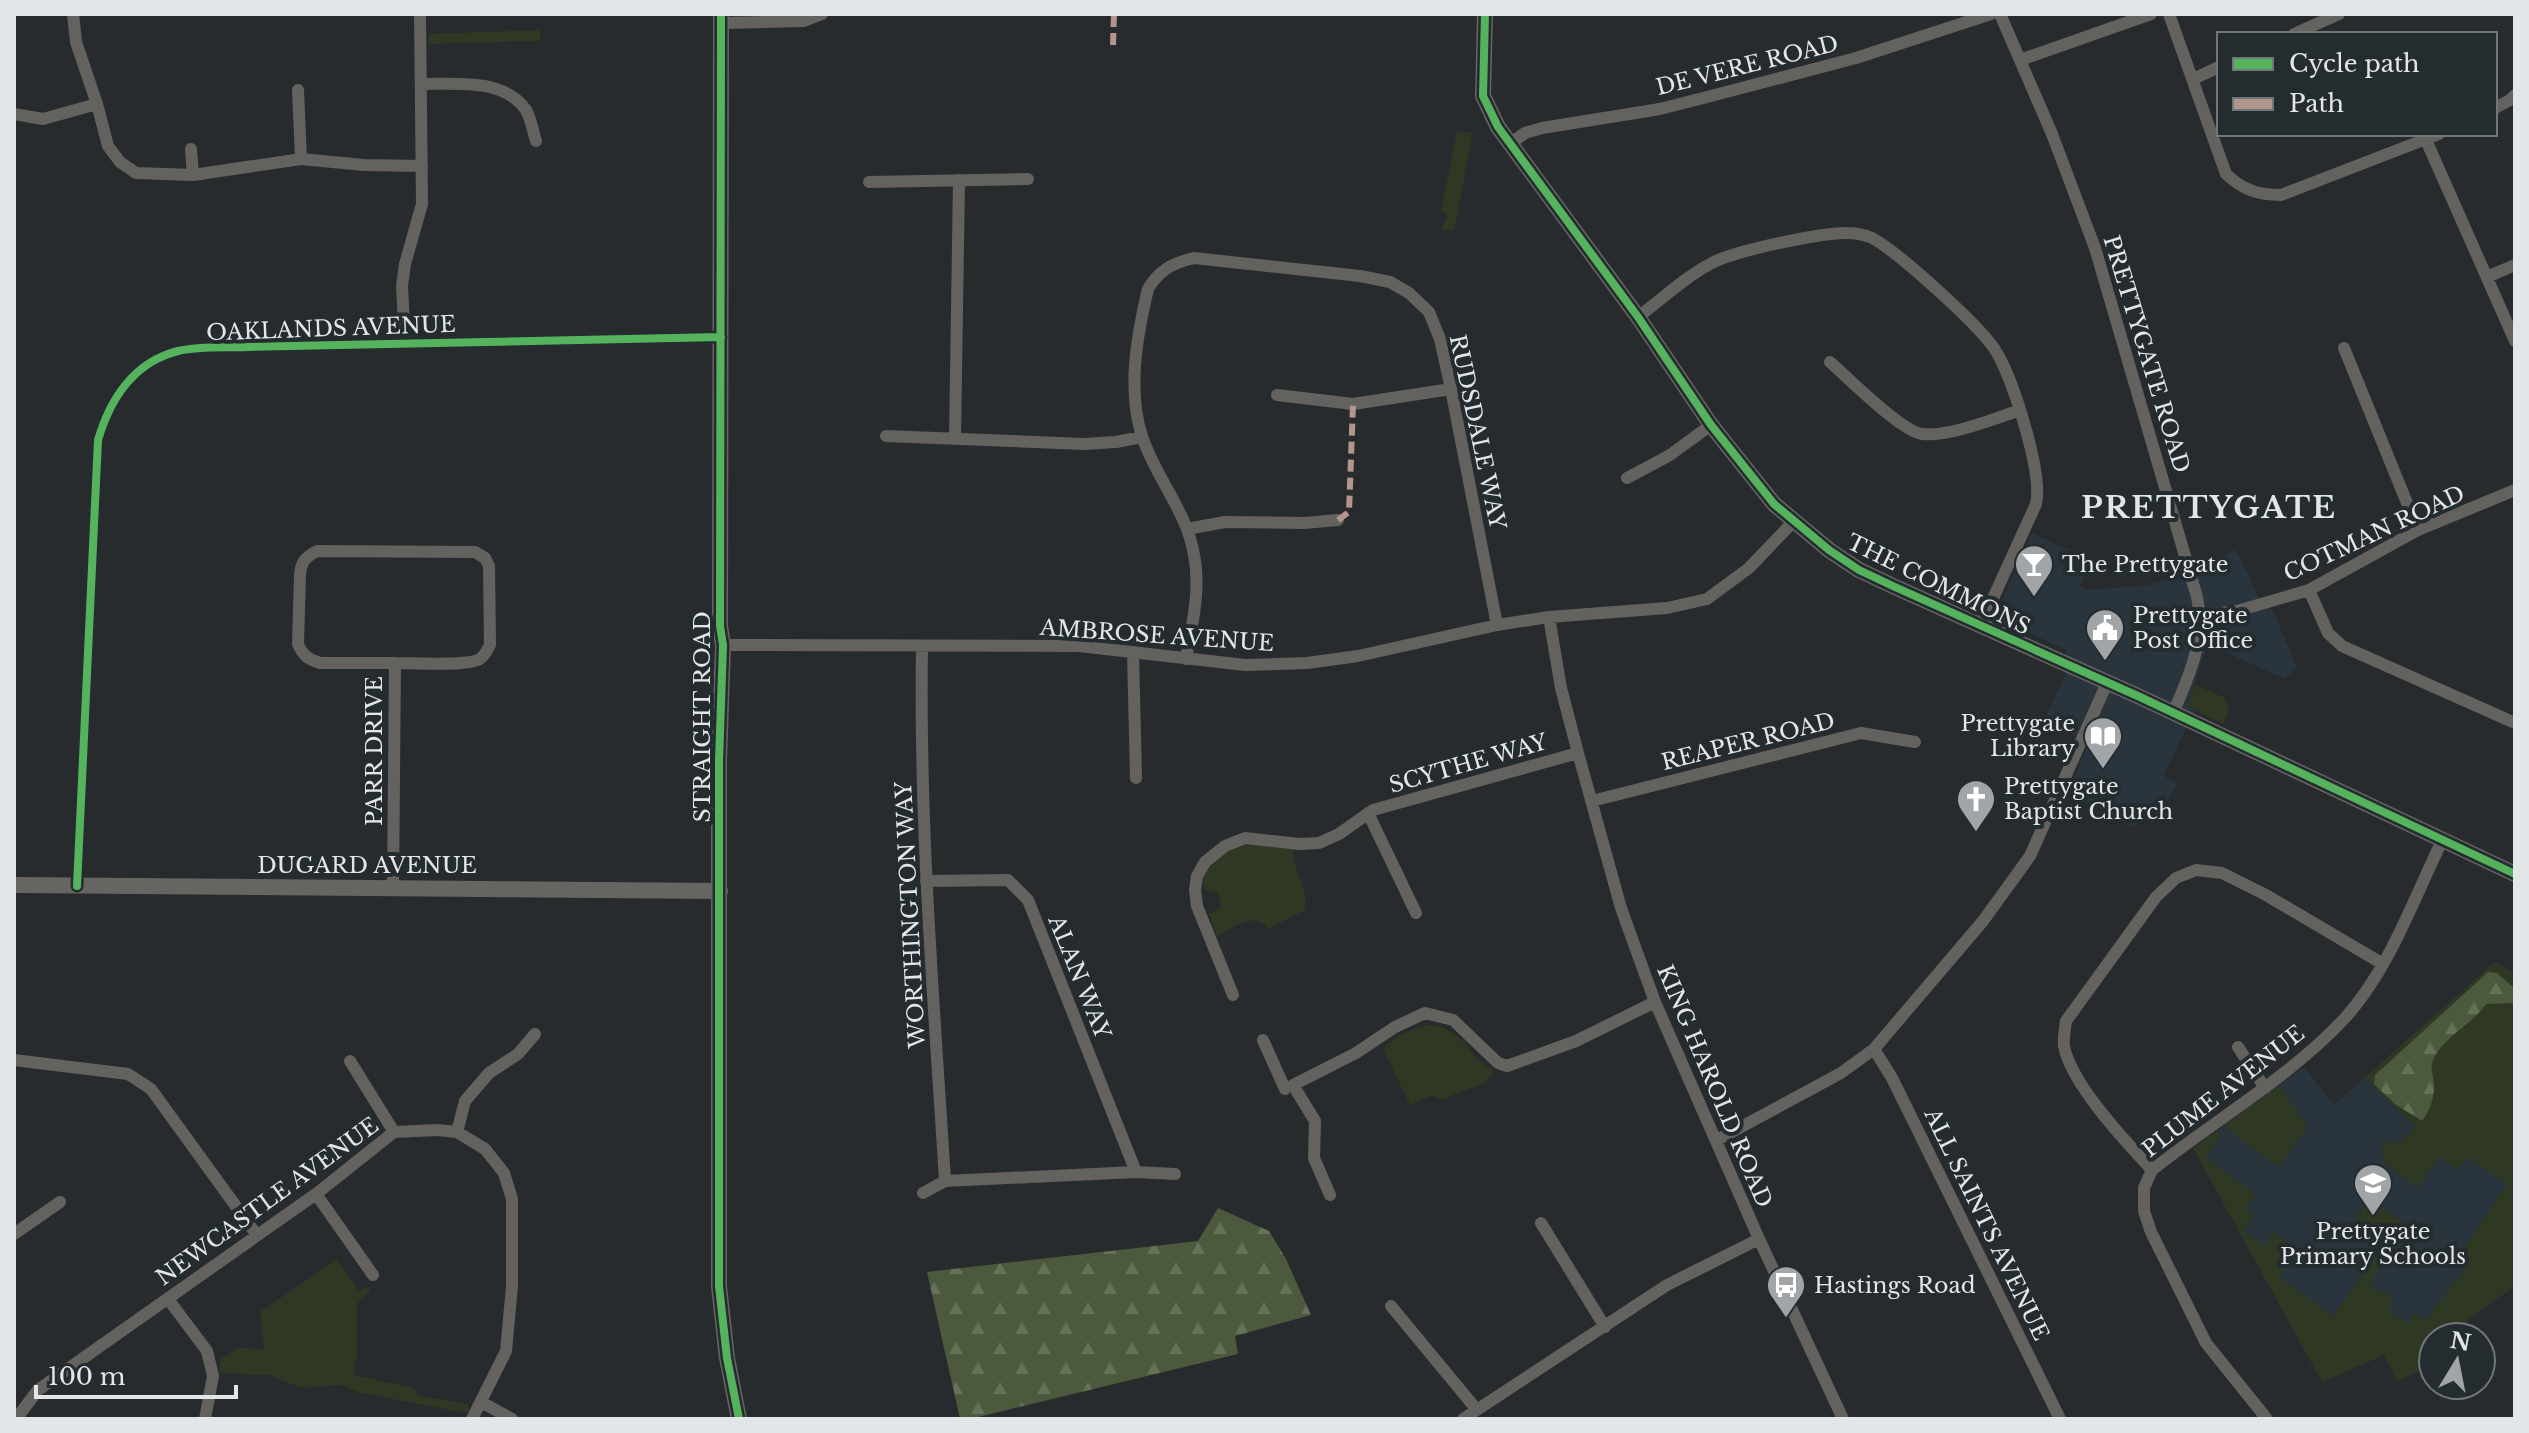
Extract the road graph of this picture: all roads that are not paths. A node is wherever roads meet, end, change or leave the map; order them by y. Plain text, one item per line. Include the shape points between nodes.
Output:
1 (73, 14) edge
2 (420, 14) edge
3 (822, 14) edge
4 (1485, 14) edge
5 (1991, 14) edge
6 (2000, 14) edge
7 (2151, 14) edge
8 (2169, 14) edge
9 (2339, 14) edge
10 (721, 18) edge
11 (2298, 32) edge
12 (2020, 60) junction
13 (2217, 68) edge
14 (2193, 79) junction
15 (422, 84) junction
16 (298, 90) dead end
17 (2515, 95) edge
18 (97, 104) junction
19 (2497, 107) edge
20 (14, 114) edge
21 (2435, 136) edge
22 (2426, 140) junction
23 (536, 141) dead end
24 (1511, 143) junction
25 (191, 149) dead end
26 (301, 159) junction
27 (422, 166) junction
28 (193, 175) junction
29 (1028, 179) dead end
30 (959, 180) junction
31 (869, 182) dead end
32 (2515, 265) edge
33 (2487, 277) junction
34 (1638, 317) junction
35 (721, 337) junction
36 (2515, 341) edge
37 (405, 344) junction
38 (2344, 348) dead end
39 (1830, 362) dead end
40 (1451, 389) junction
41 (1277, 395) dead end
42 (2018, 411) junction
43 (1711, 425) junction
44 (886, 436) dead end
45 (1142, 437) junction
46 (955, 439) junction
47 (1627, 478) dead end
48 (2515, 490) edge
49 (1338, 520) dead end
50 (1793, 522) junction
51 (1187, 529) junction
52 (2418, 530) junction
53 (2309, 590) junction
54 (2201, 615) junction
55 (1549, 617) junction
56 (1497, 625) junction
57 (1980, 627) junction
58 (723, 645) junction
59 (922, 646) junction
60 (1133, 652) junction
61 (1186, 659) junction
62 (395, 663) junction
63 (2107, 683) junction
64 (2173, 713) junction
65 (2515, 723) edge
66 (1915, 742) dead end
67 (1578, 753) junction
68 (1136, 778) dead end
69 (1592, 801) junction
70 (1368, 813) junction
71 (2442, 841) junction
72 (2515, 874) edge
73 (926, 881) junction
74 (14, 885) edge
75 (77, 886) junction
76 (393, 888) junction
77 (720, 891) junction
78 (1416, 913) dead end
79 (2383, 964) junction
80 (1233, 995) dead end
81 (1655, 1002) junction
82 (535, 1034) dead end
83 (1263, 1040) dead end
84 (2238, 1047) dead end
85 (1874, 1049) junction
86 (14, 1060) edge
87 (350, 1061) dead end
88 (2265, 1088) junction
89 (1285, 1089) junction
90 (394, 1132) junction
91 (457, 1132) junction
92 (1717, 1140) junction
93 (2152, 1170) junction
94 (1136, 1172) junction
95 (1175, 1174) dead end
96 (945, 1181) junction
97 (923, 1193) dead end
98 (316, 1194) junction
99 (1330, 1195) dead end
100 (60, 1202) dead end
101 (1541, 1223) dead end
102 (14, 1234) edge
103 (256, 1234) junction
104 (1759, 1239) junction
105 (373, 1275) dead end
106 (168, 1299) junction
107 (1391, 1306) dead end
108 (1605, 1327) junction
109 (481, 1402) junction
110 (1477, 1410) junction
111 (1840, 1418) edge
112 (16, 1419) edge
113 (205, 1419) edge
114 (472, 1419) edge
115 (512, 1419) edge
116 (739, 1419) edge
117 (1463, 1419) edge
118 (2060, 1419) edge
119 (2267, 1419) edge

1 - 18 street via 76,42
2 - 15 street
3 - 10 street via 804,21
4 - 24 street, THE COMMONS via 1482,90
5 - 24 street, DE VERE ROAD via 1856,58 1660,109 1542,128
6 - 12 street, PRETTYGATE ROAD
7 - 12 street
8 - 14 street
9 - 11 street
10 - 35 street, STRAIGHT ROAD
12 - 54 street, PRETTYGATE ROAD via 2095,248
13 - 14 street
14 - 22 street via 2226,174 2259,195 2281,195
15 - 23 street via 472,84 501,92 525,110
15 - 27 street
16 - 26 street
17 - 19 street
18 - 20 street via 43,119
18 - 28 street via 108,146 120,162 136,173
21 - 22 street
22 - 33 street
24 - 34 street, THE COMMONS
25 - 28 street
26 - 27 street
26 - 28 street
27 - 37 street via 422,204 402,286
29 - 30 street
30 - 31 street
30 - 46 street
32 - 33 street
33 - 36 street
34 - 42 street via 1713,262 1811,238 1849,233 1870,237 1989,341 2007,373
34 - 43 street, THE COMMONS
35 - 37 street, OAKLANDS AVENUE
35 - 58 street, STRAIGHT ROAD
37 - 75 street, OAKLANDS AVENUE via 181,351 157,358 137,373 106,413 98,440
38 - 52 street
39 - 42 street via 1919,434
40 - 41 street via 1353,404
40 - 45 street, RUDSDALE WAY via 1429,312 1390,282 1194,258 1172,264 1148,289 1134,397
40 - 56 street, RUDSDALE WAY
42 - 57 street via 2039,493
43 - 47 street
43 - 50 street, THE COMMONS
44 - 46 street
45 - 46 street via 1084,444
45 - 51 street, RUDSDALE WAY
48 - 52 street, COTMAN ROAD
49 - 51 street via 1225,522
50 - 55 street, AMBROSE AVENUE via 1747,570 1707,599 1667,608
50 - 57 street, THE COMMONS via 1859,570
51 - 61 street, RUDSDALE WAY via 1197,581
52 - 53 street, COTMAN ROAD
53 - 54 street, COTMAN ROAD via 2237,611
53 - 65 street via 2328,633 2342,646
54 - 64 street, PRETTYGATE ROAD via 2201,637
55 - 56 street, AMBROSE AVENUE
55 - 67 street, KING HAROLD ROAD
56 - 61 street, AMBROSE AVENUE via 1307,663 1245,665
57 - 63 street, THE COMMONS
58 - 59 street, AMBROSE AVENUE
58 - 77 street, STRAIGHT ROAD
59 - 60 street, AMBROSE AVENUE via 1079,646
59 - 73 street, WORTHINGTON WAY
60 - 61 street, AMBROSE AVENUE
60 - 68 street
62 - 62 street, PARR DRIVE via 320,663 302,653 301,563 317,551 475,552 485,558 490,645 485,654 465,662
62 - 76 street, PARR DRIVE
63 - 64 street, THE COMMONS
63 - 85 street via 2030,856 1983,921
64 - 71 street, THE COMMONS
66 - 69 street, REAPER ROAD via 1861,733
67 - 69 street, KING HAROLD ROAD
67 - 70 street, SCYTHE WAY
69 - 81 street, KING HAROLD ROAD via 1621,908
70 - 78 street, SCYTHE WAY
70 - 80 street, SCYTHE WAY via 1319,843 1245,838 1205,862 1197,876 1197,906
71 - 72 street, THE COMMONS
71 - 79 street, PLUME AVENUE
73 - 94 street, ALAN WAY via 1008,880 1028,900
73 - 96 street, WORTHINGTON WAY
74 - 75 street, DUGARD AVENUE
75 - 76 street, DUGARD AVENUE
76 - 77 street, DUGARD AVENUE
77 - 116 street, STRAIGHT ROAD via 719,1286
79 - 88 street, PLUME AVENUE via 2345,1017
79 - 93 street via 2222,873 2196,870 2176,878 2156,897 2066,1021 2064,1045 2073,1070 2107,1119
81 - 89 street via 1576,1041 1507,1066 1453,1020 1425,1013
81 - 92 street, KING HAROLD ROAD
82 - 91 street via 465,1101
83 - 89 street
84 - 88 street
85 - 92 street via 1841,1073
85 - 118 street, ALL SAINTS AVENUE
86 - 103 street via 128,1074 151,1089
87 - 90 street
88 - 93 street, PLUME AVENUE
89 - 99 street via 1315,1121 1314,1158
90 - 91 street, NEWCASTLE AVENUE
90 - 98 street, NEWCASTLE AVENUE
91 - 109 street via 485,1149 504,1173 512,1199 506,1351
92 - 104 street, KING HAROLD ROAD
93 - 119 street, PLUME AVENUE via 2144,1188 2151,1232 2206,1343
94 - 95 street
94 - 96 street
96 - 97 street
98 - 103 street, NEWCASTLE AVENUE
98 - 105 street
100 - 102 street
101 - 108 street
103 - 106 street, NEWCASTLE AVENUE
104 - 108 street via 1667,1285
104 - 111 street, KING HAROLD ROAD
106 - 112 street, NEWCASTLE AVENUE via 38,1390
106 - 113 street via 207,1351 213,1376
107 - 110 street
108 - 110 street
109 - 114 street
109 - 115 street
110 - 117 street

